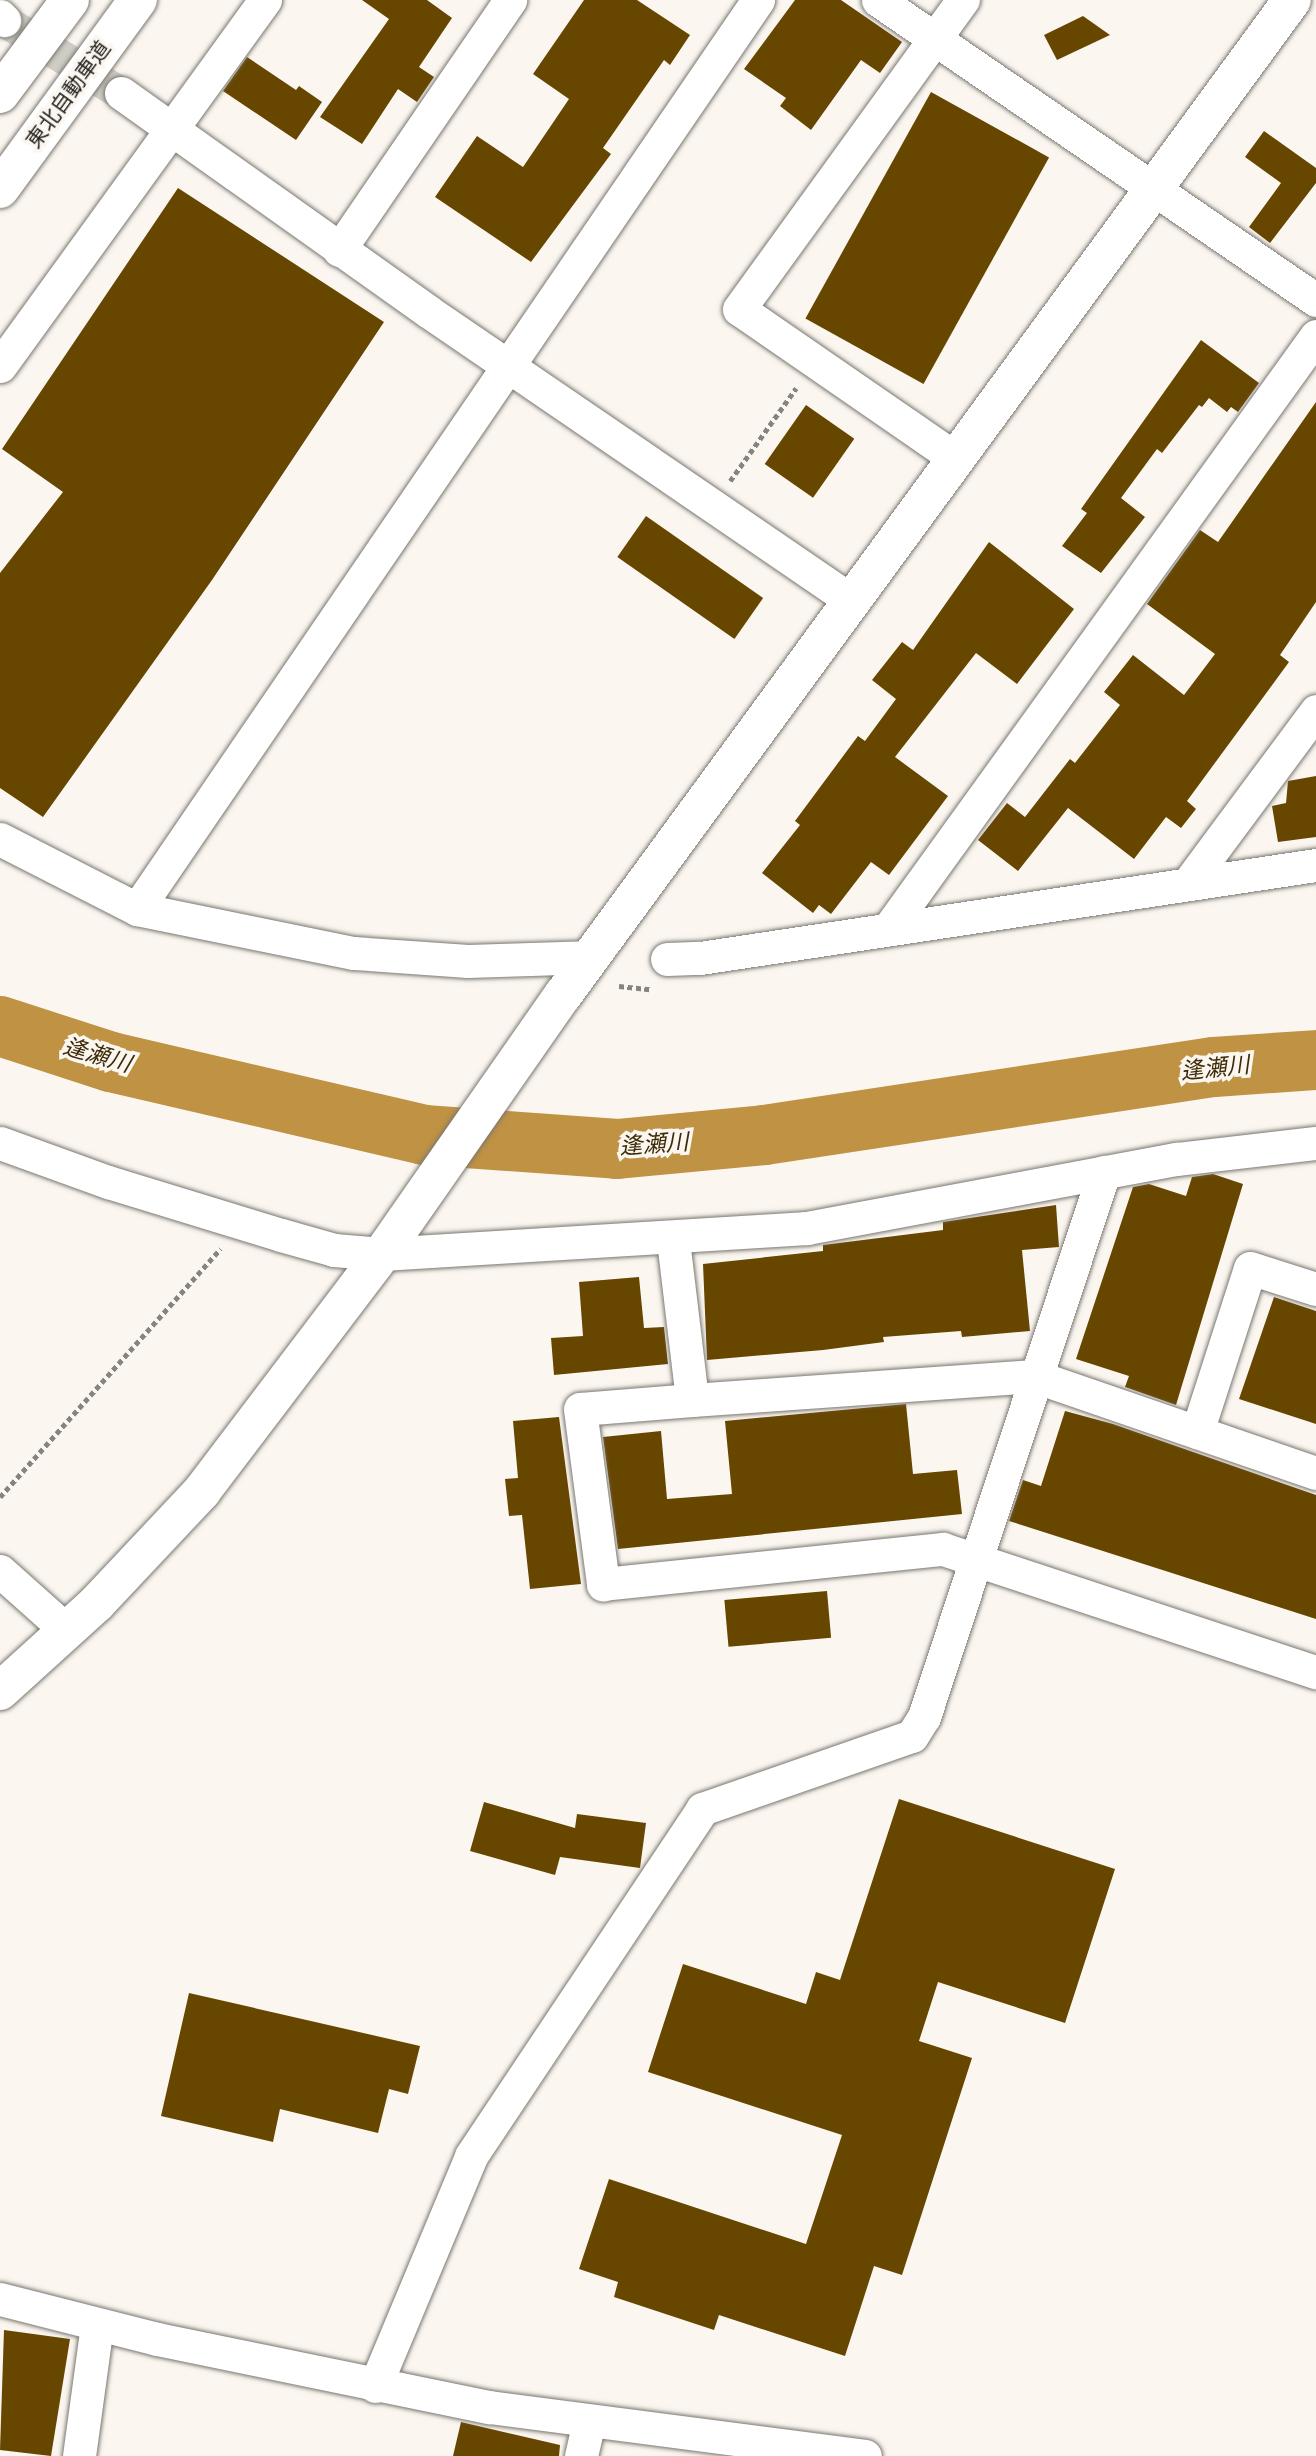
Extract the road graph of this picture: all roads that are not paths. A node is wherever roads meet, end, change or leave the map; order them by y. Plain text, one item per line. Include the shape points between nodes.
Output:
1 (69, 0) edge
2 (138, 0) edge
3 (265, 0) edge
4 (510, 0) edge
5 (758, 0) edge
6 (878, 0) edge
7 (962, 0) edge
8 (1292, 0) edge
9 (936, 38) junction
10 (121, 93) tunnel mouth
11 (0, 94) edge
12 (169, 131) junction
13 (0, 189) edge
14 (1152, 190) junction
15 (340, 250) junction
16 (1316, 300) edge
17 (1316, 336) edge
18 (508, 363) junction
19 (0, 366) edge
20 (955, 458) junction
21 (852, 601) junction
22 (1316, 711) edge
23 (0, 839) edge
24 (1316, 865) edge
25 (1189, 882) junction
26 (137, 909) junction
27 (889, 928) junction
28 (593, 957) junction
29 (667, 959) dead end
30 (0, 1143) edge
31 (1316, 1143) edge
32 (1104, 1172) junction
33 (673, 1240) junction
34 (388, 1244) junction
35 (1316, 1289) edge
36 (1034, 1376) junction
37 (692, 1400) junction
38 (1197, 1432) junction
39 (1316, 1473) edge
40 (978, 1558) junction
41 (0, 1571) edge
42 (66, 1630) junction
43 (1316, 1672) edge
44 (0, 1691) edge
45 (0, 2300) edge
46 (97, 2324) junction
47 (375, 2386) junction
48 (589, 2421) junction
49 (794, 2453) edge
50 (79, 2456) edge
51 (581, 2456) edge
52 (865, 2456) edge

1 - 11 main road
2 - 13 main road, 東北自動車道
3 - 12 street
4 - 15 street
5 - 18 street
6 - 9 street
7 - 9 street
8 - 14 main road
9 - 14 street
9 - 20 street via 739,309
10 - 12 street
12 - 15 street
12 - 19 street
14 - 16 street
14 - 20 main road
15 - 18 street
17 - 27 street
18 - 21 street
18 - 26 street
20 - 21 main road
21 - 28 main road
22 - 25 street
23 - 26 street
24 - 25 street
25 - 27 street
26 - 28 street via 354,953 468,961
27 - 29 street via 700,958
28 - 34 main road
30 - 34 street via 108,1182 334,1250
31 - 32 street
32 - 33 street via 807,1228
32 - 36 street
33 - 34 street
33 - 37 street
34 - 42 main road via 202,1491
35 - 38 street via 1250,1268
36 - 37 street
36 - 38 street
36 - 40 street
37 - 40 street via 580,1409 603,1584 943,1549
38 - 39 street
40 - 43 street
40 - 47 street via 924,1717 912,1736 702,1809 471,2156
41 - 42 street
42 - 44 main road
45 - 46 street
46 - 47 street
46 - 50 street
47 - 48 street
48 - 49 street
48 - 51 street
49 - 52 street

